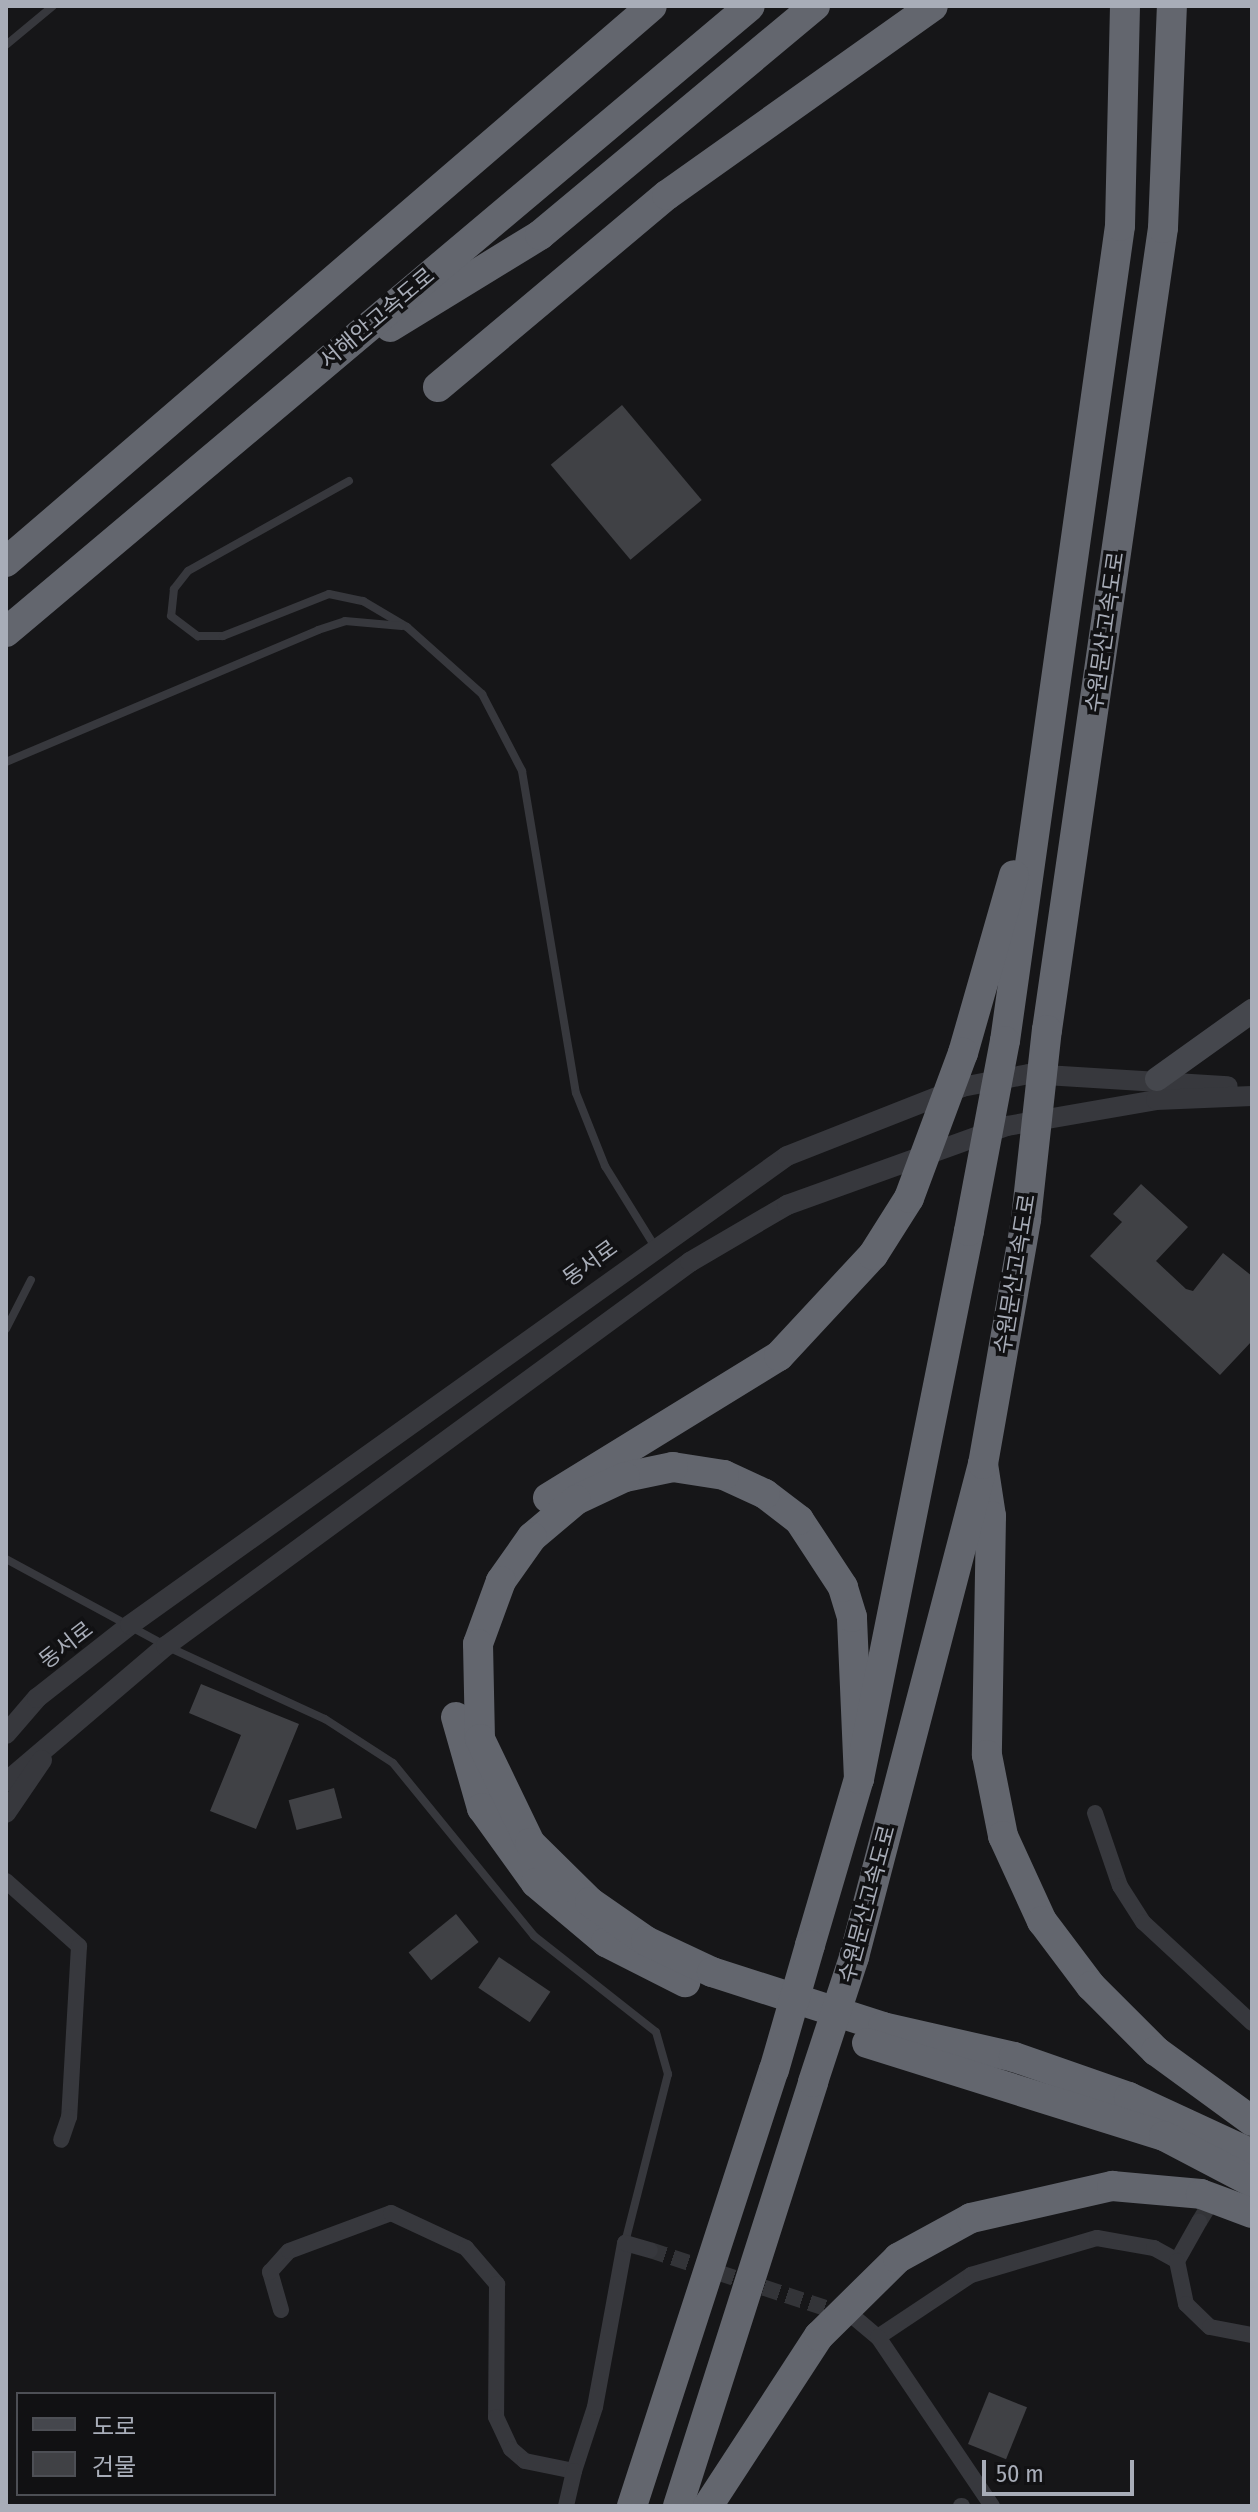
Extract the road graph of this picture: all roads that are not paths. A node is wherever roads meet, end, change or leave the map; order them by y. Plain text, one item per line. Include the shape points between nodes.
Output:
1 (53, 6) edge
2 (652, 6) edge
3 (750, 6) edge
4 (815, 6) edge
5 (933, 6) edge
6 (1125, 6) edge
7 (1172, 6) edge
8 (6, 45) edge
9 (303, 380) junction
10 (438, 387) dead end
11 (349, 481) dead end
12 (6, 562) edge
13 (407, 627) junction
14 (6, 632) edge
15 (1048, 754) junction
16 (6, 762) edge
17 (1252, 1011) edge
18 (1157, 1079) junction
19 (1252, 1088) edge
20 (1252, 1096) edge
21 (654, 1245) junction
22 (31, 1280) dead end
23 (6, 1329) edge
24 (983, 1464) junction
25 (6, 1559) edge
26 (130, 1625) junction
27 (166, 1646) junction
28 (37, 1698) junction
29 (6, 1715) edge
30 (6, 1734) edge
31 (57, 1737) junction
32 (859, 1779) junction
33 (6, 1782) edge
34 (6, 1813) edge
35 (1095, 1813) dead end
36 (6, 1881) edge
37 (1252, 2023) edge
38 (1252, 2121) edge
39 (61, 2140) dead end
40 (1252, 2154) edge
41 (1252, 2182) edge
42 (1252, 2213) edge
43 (1199, 2222) tunnel mouth
44 (625, 2243) junction
45 (650, 2250) tunnel mouth
46 (1177, 2261) junction
47 (281, 2310) dead end
48 (855, 2318) tunnel mouth
49 (1252, 2335) edge
50 (878, 2337) junction
51 (574, 2471) junction
52 (989, 2502) edge
53 (566, 2506) edge
54 (632, 2506) edge
55 (678, 2506) edge
56 (708, 2506) edge
57 (1003, 2506) edge

1 - 8 lane
2 - 12 highway
3 - 9 highway, 서해안고속도로
4 - 9 highway via 540,235
5 - 10 highway via 667,195
6 - 15 highway, 수원문산고속도로 via 1120,226
7 - 24 highway, 수원문산고속도로, bridge via 1163,228 1047,1030 1026,1219
9 - 14 highway, 서해안고속도로
11 - 13 lane via 188,571 174,589 171,616 198,636 223,636 329,594 363,601
13 - 16 lane via 345,621 318,630
13 - 21 lane via 482,694 522,771 576,1093 605,1166
15 - 32 highway, 수원문산고속도로, bridge via 1005,1041
15 - 41 highway, bridge via 963,1053 909,1198 873,1255 779,1356 557,1491 494,1556 461,1628 454,1675 463,1755 482,1808 552,1899 647,1965 775,2015 1150,2131
17 - 18 main road
18 - 19 street, 동서로
18 - 21 street, 동서로 via 1029,1074 962,1087 787,1156
20 - 27 street via 1156,1100 1007,1126 787,1205 690,1262
21 - 26 street, 동서로
22 - 23 lane
24 - 38 highway via 991,1530 987,1755 1003,1836 1042,1921 1091,1986 1156,2051
24 - 55 highway, 수원문산고속도로, bridge via 854,1957
25 - 26 lane
26 - 27 lane
26 - 28 street, 동서로
27 - 31 street
27 - 44 lane via 325,1719 393,1763 534,1936 656,2032 668,2074
28 - 29 street, 동서로
28 - 30 street, 동서로
31 - 33 street
31 - 34 street
32 - 40 highway via 852,1617 843,1587 799,1520 765,1494 724,1475 673,1467 625,1477 576,1500 532,1537 501,1581 478,1644 480,1739 530,1843 590,1902 712,1972 883,2027 1014,2057 1129,2097
32 - 54 highway, 수원문산고속도로, bridge via 774,2070
35 - 37 street via 1120,1886 1143,1922
36 - 39 street via 79,1946 69,2117
42 - 56 highway via 1201,2194 1112,2186 971,2218 910,2251 819,2336
43 - 46 street
44 - 45 street
44 - 51 street via 595,2407
46 - 49 street via 1186,2304 1210,2327
46 - 50 street via 1154,2248 1097,2238 1053,2249 971,2275
47 - 51 street via 270,2272 289,2251 391,2213 466,2248 497,2284 496,2417 511,2449 525,2461
48 - 50 street
50 - 52 street
51 - 53 street
52 - 57 street

